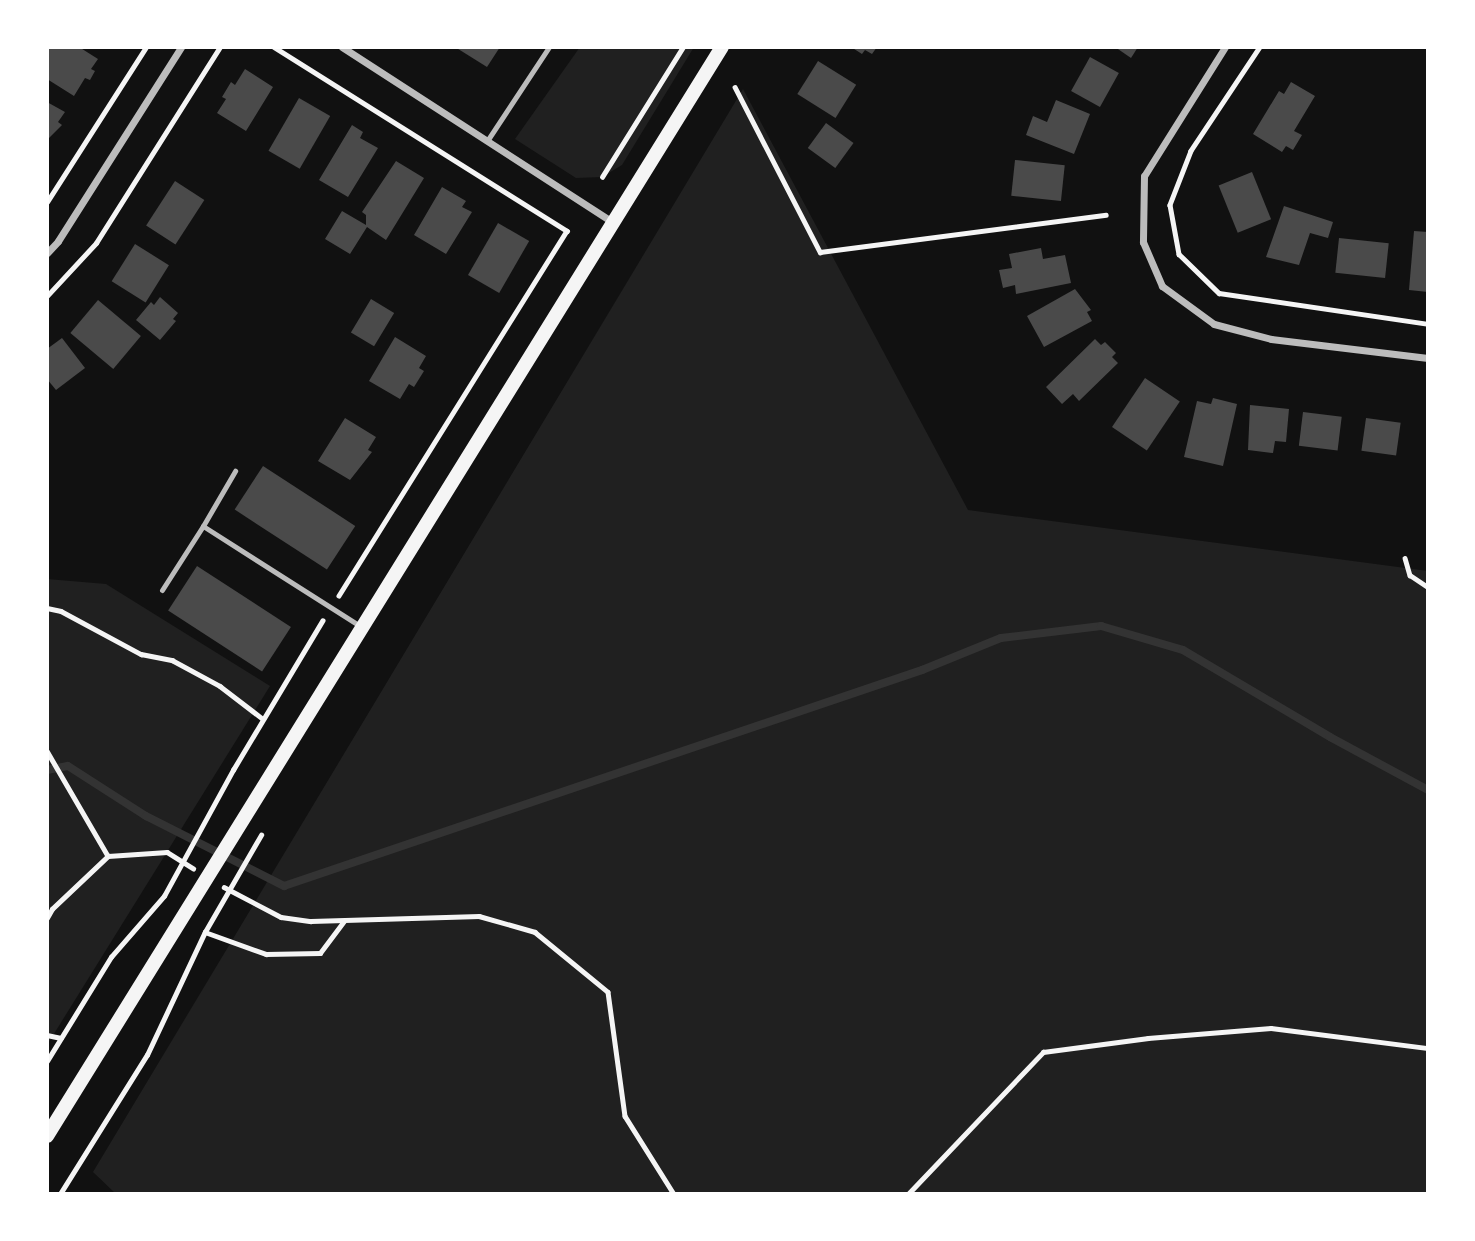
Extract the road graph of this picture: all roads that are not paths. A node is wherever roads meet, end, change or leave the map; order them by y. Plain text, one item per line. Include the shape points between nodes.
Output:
1 (181, 47) edge
2 (342, 47) edge
3 (549, 47) edge
4 (722, 47) edge
5 (1224, 47) edge
6 (487, 141) junction
7 (613, 222) junction
8 (47, 253) edge
9 (1428, 358) edge
10 (235, 471) dead end
11 (203, 526) junction
12 (162, 590) dead end
13 (363, 628) junction
14 (47, 1136) edge

1 - 8 street
2 - 6 street
3 - 6 lane
4 - 7 main road
5 - 9 street via 1144,176 1143,242 1162,286 1214,324 1271,339
6 - 7 street
7 - 13 main road
10 - 11 lane
11 - 12 lane
11 - 13 lane
13 - 14 main road

